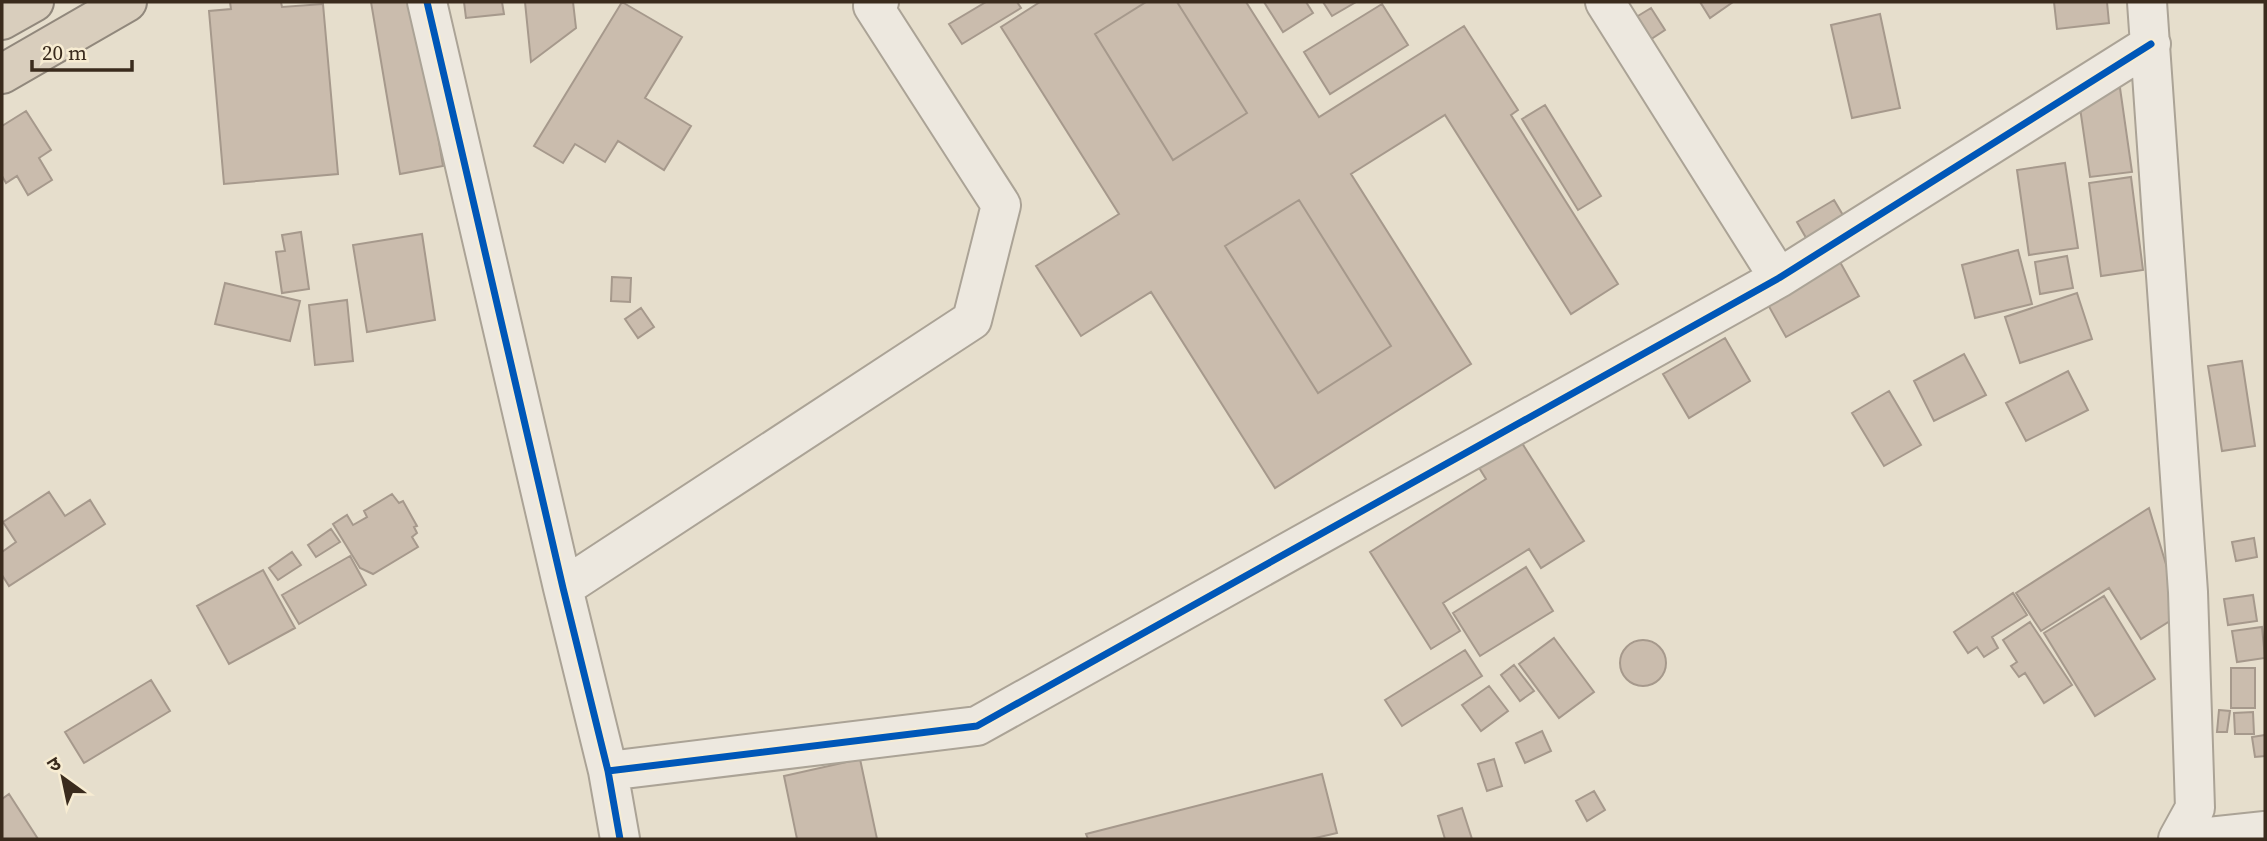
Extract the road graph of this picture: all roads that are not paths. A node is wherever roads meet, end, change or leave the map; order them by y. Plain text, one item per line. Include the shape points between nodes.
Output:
1 (34, 2) edge
2 (127, 2) edge
3 (427, 2) edge
4 (879, 2) edge
5 (1605, 2) edge
6 (2147, 2) edge
7 (2, 20) edge
8 (2151, 44) junction
9 (2, 74) edge
10 (1779, 278) junction
11 (563, 588) junction
12 (608, 771) junction
13 (2265, 831) edge
14 (620, 839) edge
15 (2178, 839) edge
16 (2190, 839) edge

1 - 7 highway
2 - 9 highway
3 - 11 street
4 - 11 street via 873,6 1002,205 972,320
5 - 10 street
6 - 8 street
8 - 10 street
8 - 15 street via 2188,606 2195,808
10 - 12 street via 977,726
11 - 12 street
12 - 14 street
13 - 16 street

